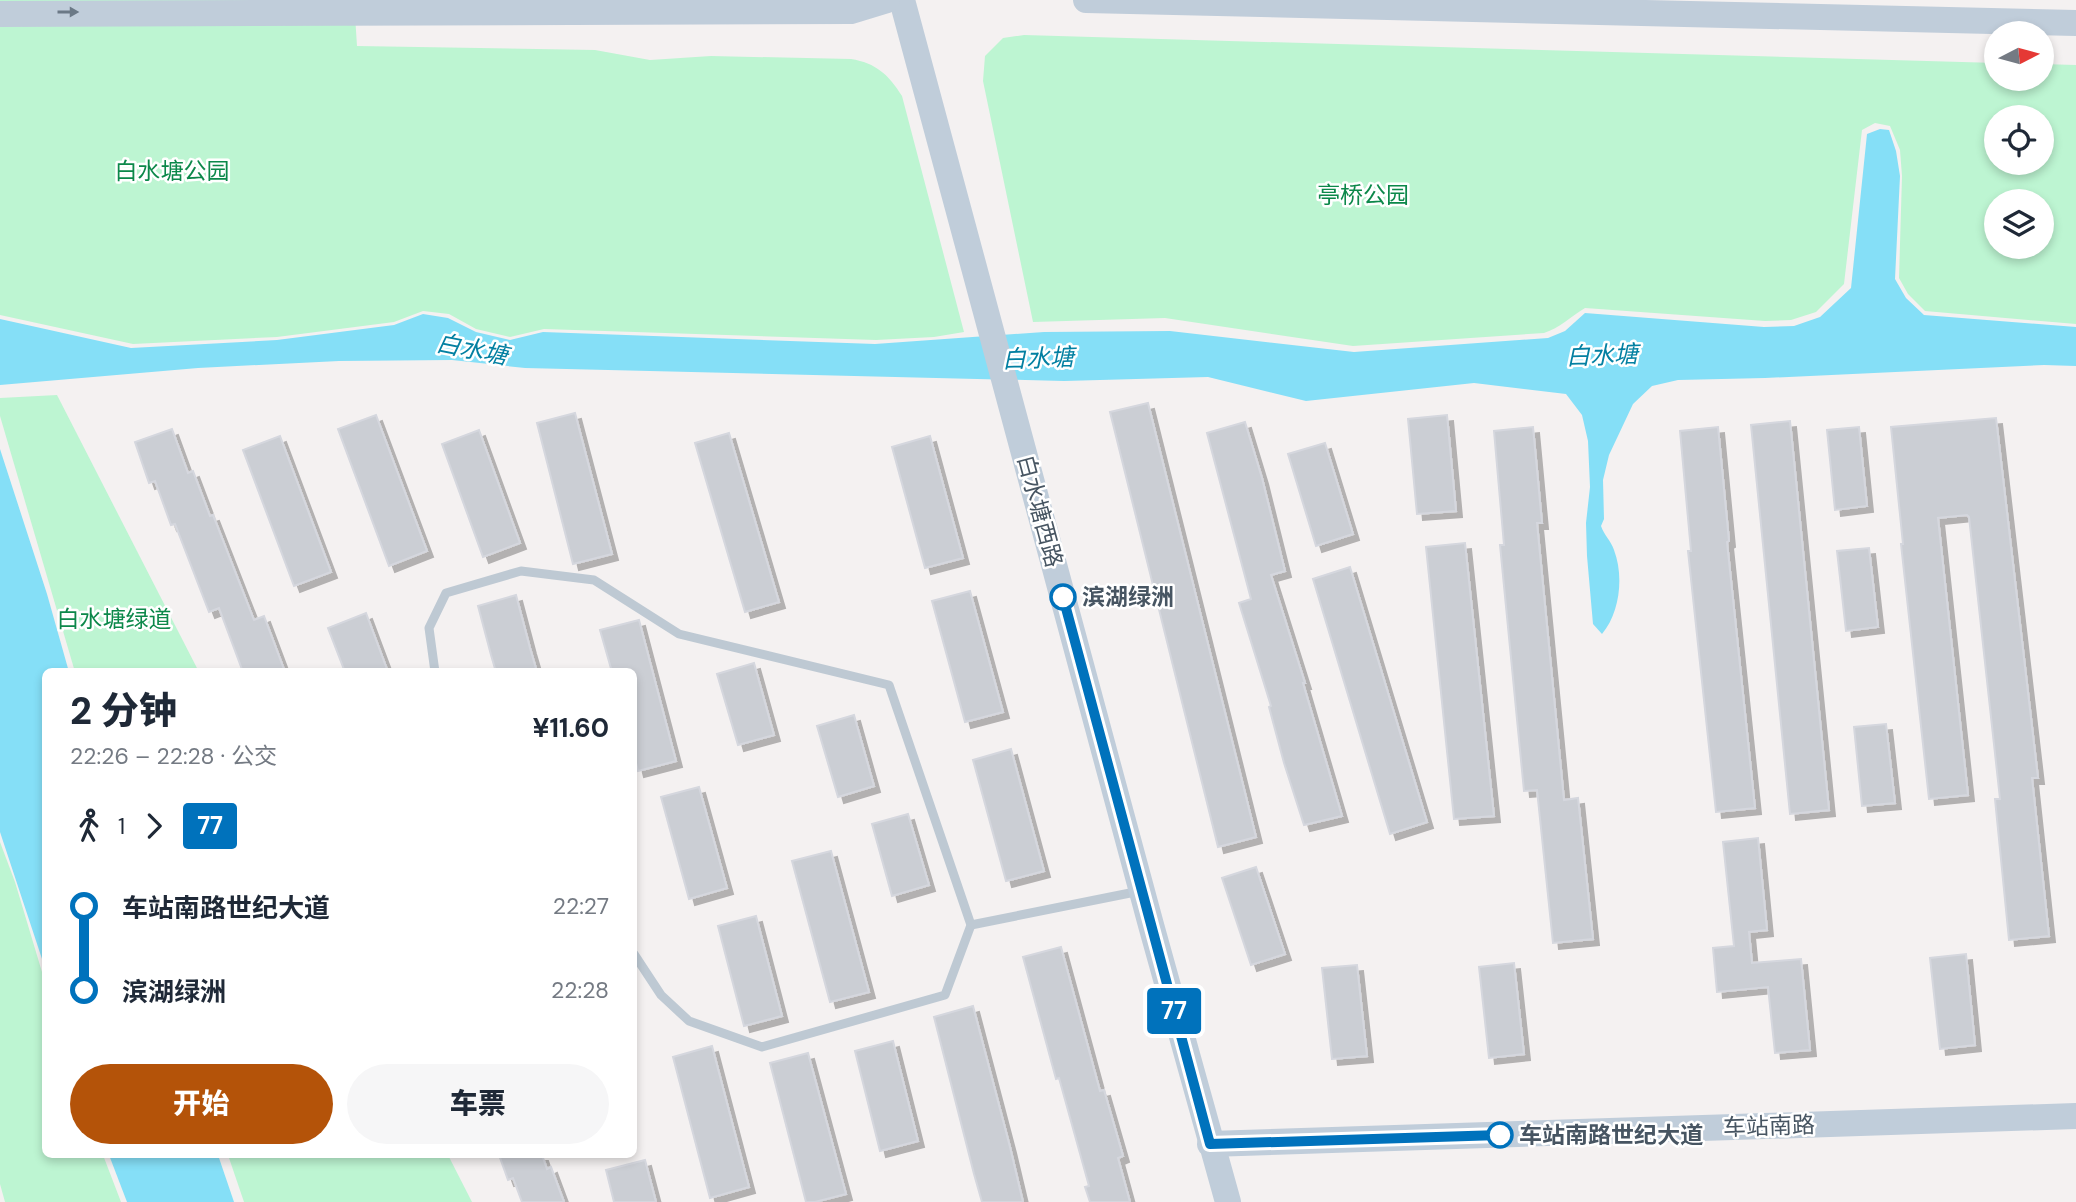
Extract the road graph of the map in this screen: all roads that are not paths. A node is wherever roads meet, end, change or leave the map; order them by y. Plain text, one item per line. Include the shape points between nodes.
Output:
1 (887, 0) edge
2 (902, 0) edge
3 (1086, 0) edge
4 (0, 14) edge
5 (2076, 23) edge
6 (434, 668) edge
7 (1141, 891) junction
8 (971, 925) junction
9 (637, 959) edge
10 (2076, 1116) edge
11 (1210, 1144) junction
12 (1228, 1202) edge

4 -> 1 street via 851,11
2 - 7 street, 白水塘西路
3 - 5 street
6 - 8 lane via 429,628 446,593 521,571 594,580 679,634 890,685
7 - 8 lane
7 - 11 street, 白水塘西路
8 - 9 lane via 945,995 762,1047 689,1021 661,995
10 - 11 street, 车站南路
11 - 12 street, 白水塘西路

